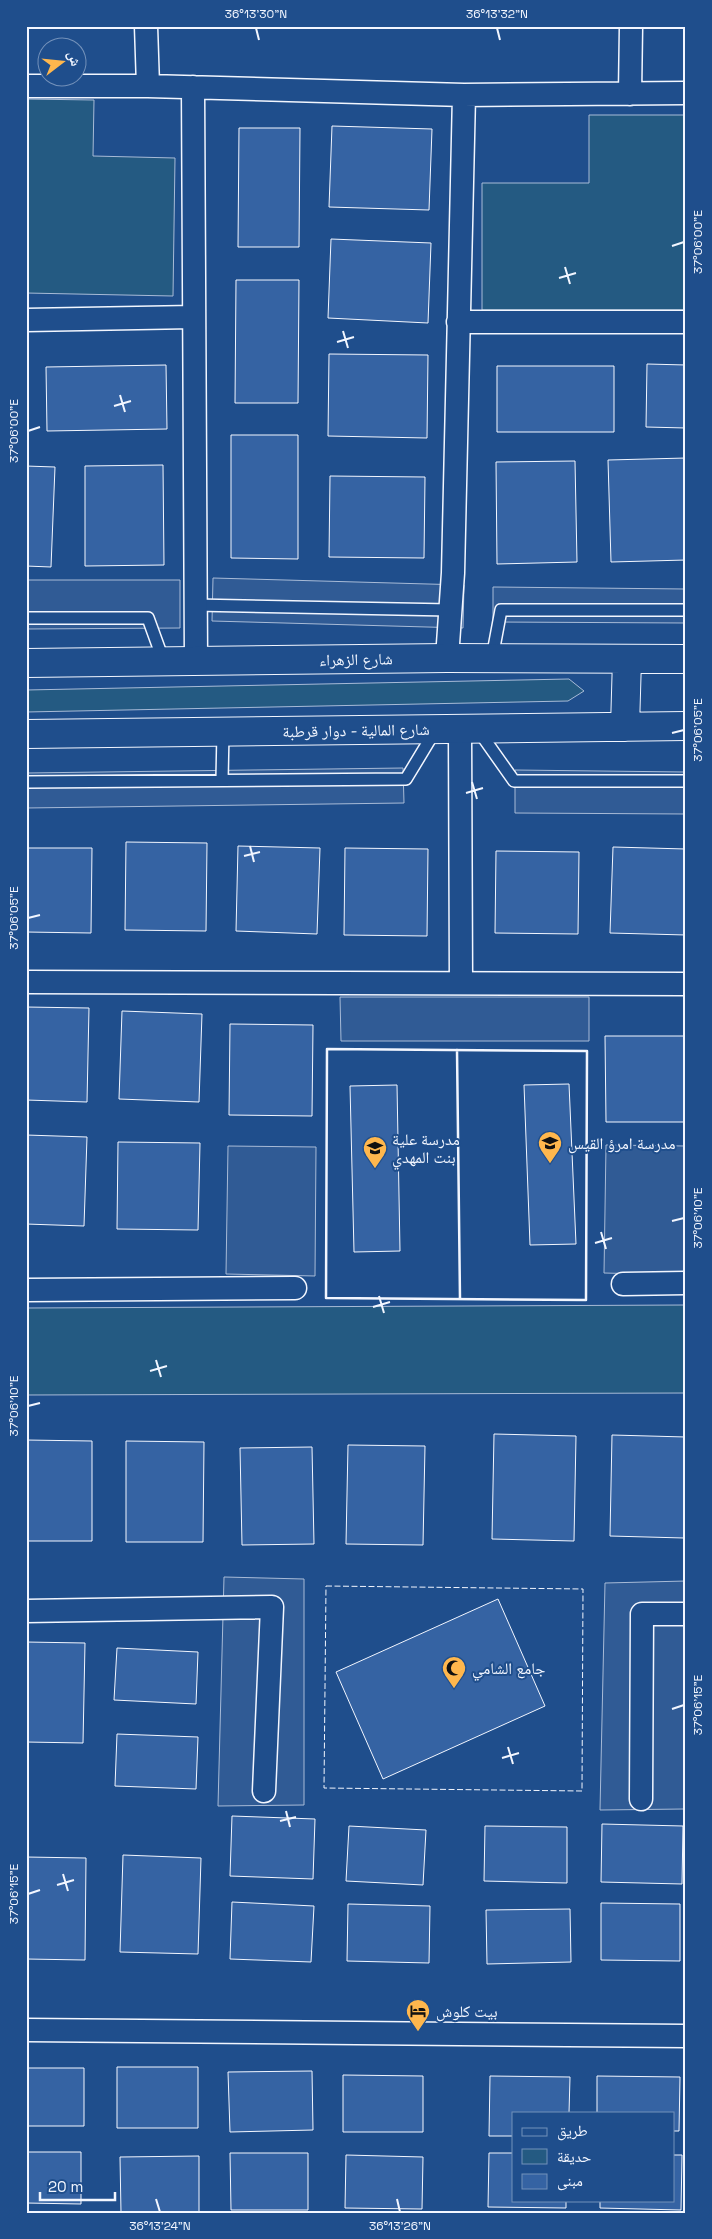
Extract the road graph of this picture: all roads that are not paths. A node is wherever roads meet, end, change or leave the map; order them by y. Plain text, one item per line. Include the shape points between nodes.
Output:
1 (146, 26) edge
2 (632, 26) edge
3 (26, 86) edge
4 (148, 86) junction
5 (193, 87) junction
6 (686, 93) edge
7 (630, 94) junction
8 (464, 95) junction
9 (193, 317) junction
10 (26, 320) edge
11 (458, 322) junction
12 (686, 322) edge
13 (195, 606) junction
14 (450, 610) junction
15 (686, 610) edge
16 (26, 618) edge
17 (447, 658) junction
18 (492, 658) junction
19 (628, 659) junction
20 (686, 659) edge
21 (196, 661) junction
22 (164, 662) junction
23 (26, 663) edge
24 (686, 726) edge
25 (625, 727) junction
26 (458, 729) junction
27 (223, 732) junction
28 (26, 734) edge
29 (222, 780) junction
30 (686, 781) edge
31 (26, 782) edge
32 (26, 982) edge
33 (460, 983) junction
34 (686, 984) edge
35 (686, 1283) edge
36 (623, 1284) dead end
37 (295, 1288) dead end
38 (26, 1290) edge
39 (26, 1611) edge
40 (686, 1614) edge
41 (264, 1791) dead end
42 (641, 1799) dead end
43 (26, 2030) edge
44 (686, 2036) edge

1 - 4 street
2 - 7 street
3 - 4 street
4 - 5 street
5 - 8 street
5 - 9 street
6 - 7 street
7 - 8 street
8 - 11 street
9 - 10 street
9 - 13 street
11 - 12 street
11 - 14 street
13 - 14 lane
13 - 21 street
14 - 17 street
15 - 18 lane via 501,610
16 - 22 lane via 148,618
17 - 18 main road, شارع الزهراء
17 - 21 main road, شارع الزهراء
18 - 19 main road, شارع الزهراء
19 - 20 main road, شارع الزهراء
19 - 25 main road
21 - 22 main road, شارع الزهراء
22 - 23 main road, شارع الزهراء
24 - 25 main road, شارع المالية - دوار قرطبة
25 - 26 main road, شارع المالية - دوار قرطبة
26 - 27 main road, شارع المالية - دوار قرطبة
26 - 29 lane via 406,779
26 - 30 lane via 514,781
26 - 33 street
27 - 28 main road, شارع المالية - دوار قرطبة
27 - 29 lane
29 - 31 lane
32 - 33 street
33 - 34 street
35 - 36 street
37 - 38 street
39 - 41 street via 272,1607
40 - 42 street via 642,1614
43 - 44 street

